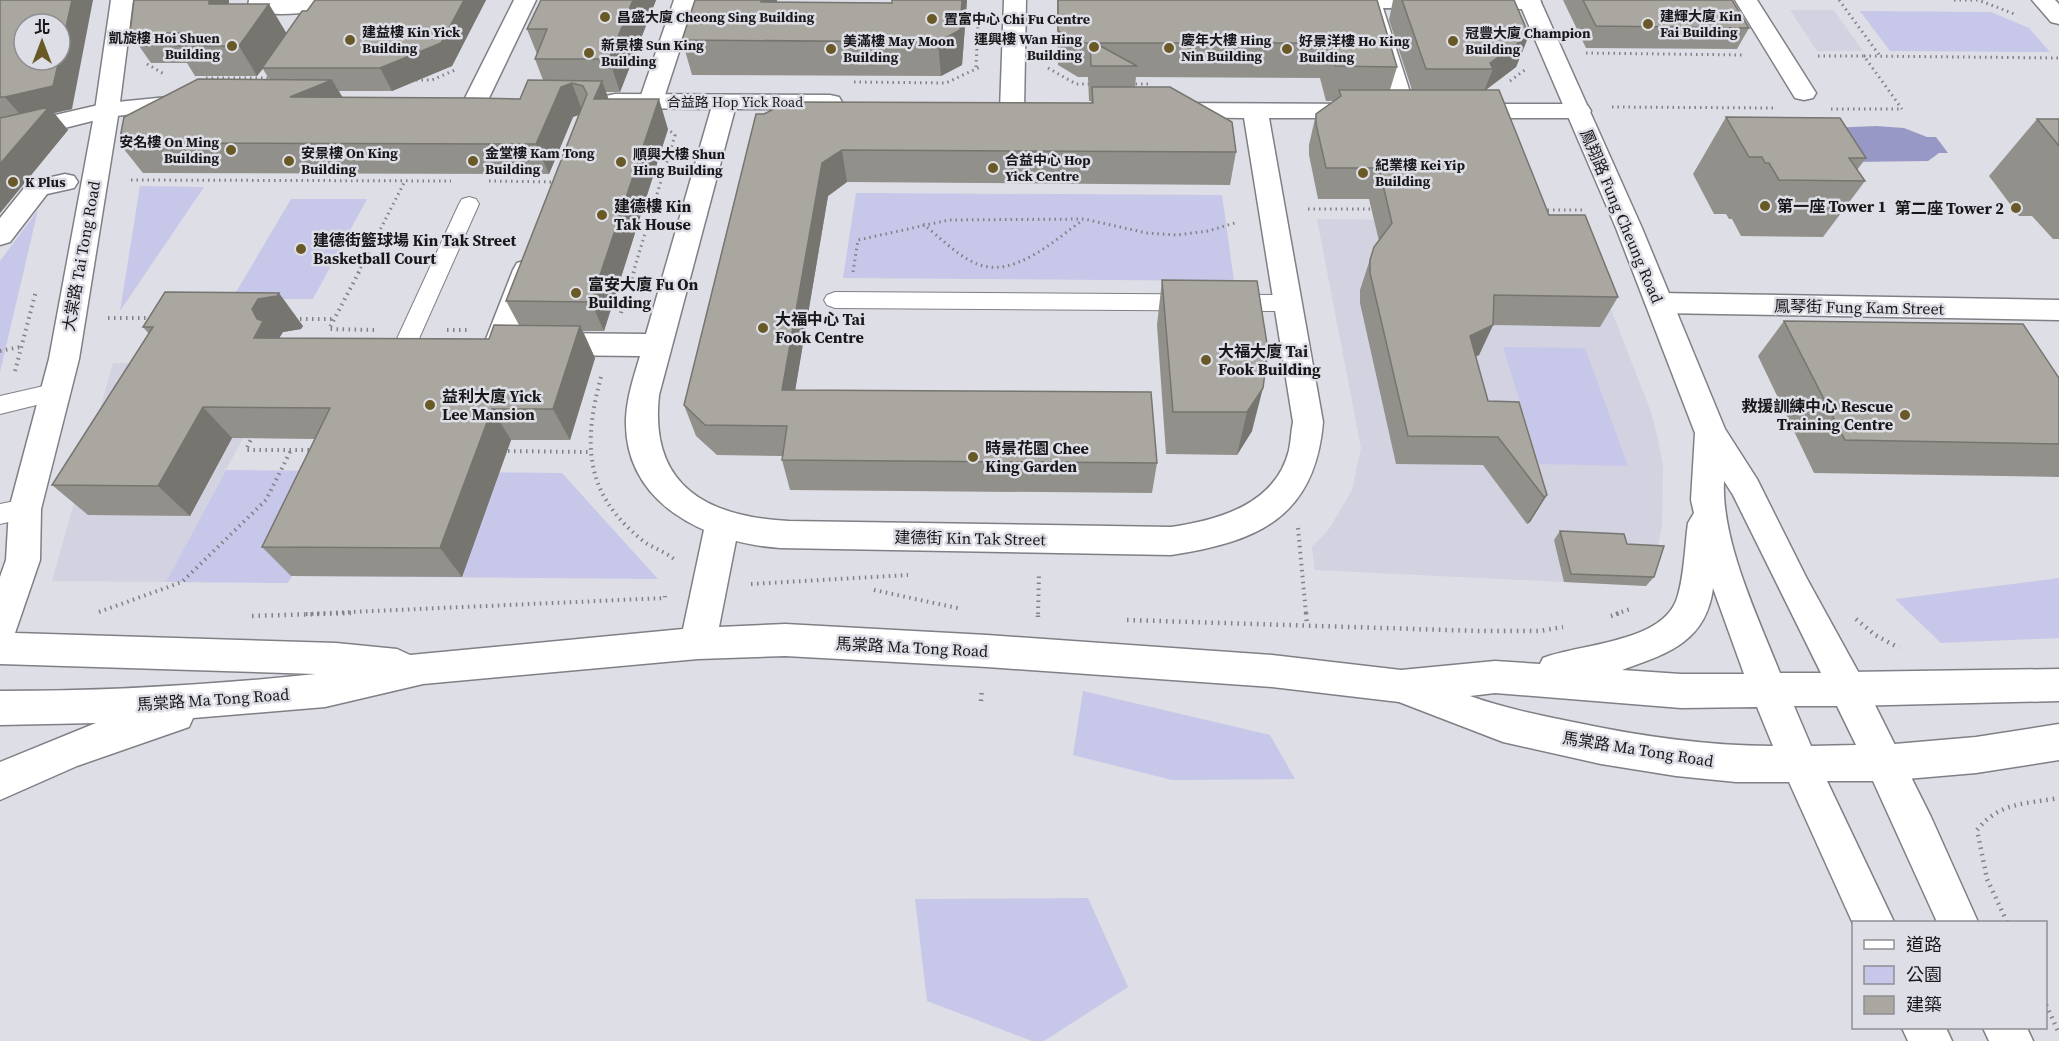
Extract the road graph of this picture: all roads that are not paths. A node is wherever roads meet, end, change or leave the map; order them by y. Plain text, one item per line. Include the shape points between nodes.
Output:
1 (122, 0) edge
2 (260, 0) edge
3 (309, 0) edge
4 (525, 0) edge
5 (685, 0) edge
6 (1015, 0) edge
7 (1746, 0) edge
8 (2043, 0) edge
9 (1529, 1) edge
10 (2059, 17) edge
11 (206, 89) edge
12 (1804, 93) dead end
13 (476, 100) edge
14 (591, 101) edge
15 (651, 101) junction
16 (725, 102) junction
17 (853, 103) edge
18 (107, 110) junction
19 (1012, 110) edge
20 (1139, 110) edge
21 (1255, 111) junction
22 (1423, 111) junction
23 (1579, 111) junction
24 (0, 131) edge
25 (65, 182) dead end
26 (469, 204) dead end
27 (0, 236) edge
28 (537, 245) edge
29 (836, 300) dead end
30 (1287, 303) junction
31 (1659, 303) junction
32 (2059, 310) edge
33 (406, 343) edge
34 (657, 345) junction
35 (57, 392) junction
36 (0, 405) edge
37 (1711, 433) junction
38 (1707, 500) junction
39 (12, 512) edge
40 (723, 525) junction
41 (0, 538) edge
42 (0, 628) edge
43 (698, 643) junction
44 (0, 648) edge
45 (423, 668) junction
46 (1495, 677) junction
47 (2059, 685) edge
48 (1401, 686) junction
49 (1848, 689) junction
50 (1768, 690) junction
51 (227, 700) junction
52 (0, 708) edge
53 (2059, 742) edge
54 (1883, 763) junction
55 (1800, 764) junction
56 (0, 782) edge
57 (1873, 921) edge
58 (1958, 921) edge

1 - 18 street, 大棠路 Tai Tong Road
2 - 3 street via 260,6 305,6
4 - 13 street
5 - 15 street
6 - 19 street
7 - 12 street
8 - 10 street
9 - 22 street via 1370,2
9 - 23 street, 鳳翔路 Fung Cheung Road
11 - 18 street
14 - 15 street, 合益路 Hop Yick Road
15 - 16 street, 合益路 Hop Yick Road
16 - 17 street, 合益路 Hop Yick Road
16 - 34 street, 建德街 Kin Tak Street
18 - 24 street via 25,130
18 - 35 street, 大棠路 Tai Tong Road
20 - 21 street
21 - 22 street
21 - 30 street, 建德街 Kin Tak Street
22 - 23 street
23 - 31 street, 鳳翔路 Fung Cheung Road
25 - 27 street via 38,188
26 - 33 lane
28 - 34 street via 487,344
29 - 30 lane
30 - 40 street, 建德街 Kin Tak Street via 1308,422 1308,444 1302,465 1280,497 1254,518 1229,530 1171,541 789,536
31 - 32 street, 鳳琴街 Fung Kam Street
31 - 37 street, 鳳翔路 Fung Cheung Road
34 - 40 street, 建德街 Kin Tak Street via 639,417 647,460 676,498
35 - 36 lane
35 - 39 street, 大棠路 Tai Tong Road
37 - 38 street, 鳳翔路 Fung Cheung Road
37 - 49 street, 鳳翔路 Fung Cheung Road via 1746,488
38 - 46 street via 1694,600 1682,624 1649,645 1599,662
38 - 50 street, 鳳翔路 Fung Cheung Road via 1723,569
39 - 41 street, 大棠路 Tai Tong Road
39 - 42 street, 大棠路 Tai Tong Road via 23,560
40 - 43 street
43 - 45 street, 馬棠路 Ma Tong Road
43 - 48 street, 馬棠路 Ma Tong Road via 785,640 987,651 1272,671
44 - 45 street, 馬棠路 Ma Tong Road via 336,659
45 - 51 street, 馬棠路 Ma Tong Road via 325,690
46 - 48 street, 馬棠路 Ma Tong Road
46 - 50 street, 馬棠路 Ma Tong Road via 1681,691
47 - 49 street
48 - 55 street, 馬棠路 Ma Tong Road via 1503,725 1601,746 1736,764
49 - 50 street, 馬棠路 Ma Tong Road
49 - 54 street, 鳳翔路 Fung Cheung Road
50 - 55 street, 鳳翔路 Fung Cheung Road
51 - 52 street, 馬棠路 Ma Tong Road
51 - 56 street via 97,739 39,761
53 - 54 street via 1976,755
54 - 55 street, 馬棠路 Ma Tong Road
54 - 58 street, 鳳翔路 Fung Cheung Road
55 - 57 street, 鳳翔路 Fung Cheung Road

